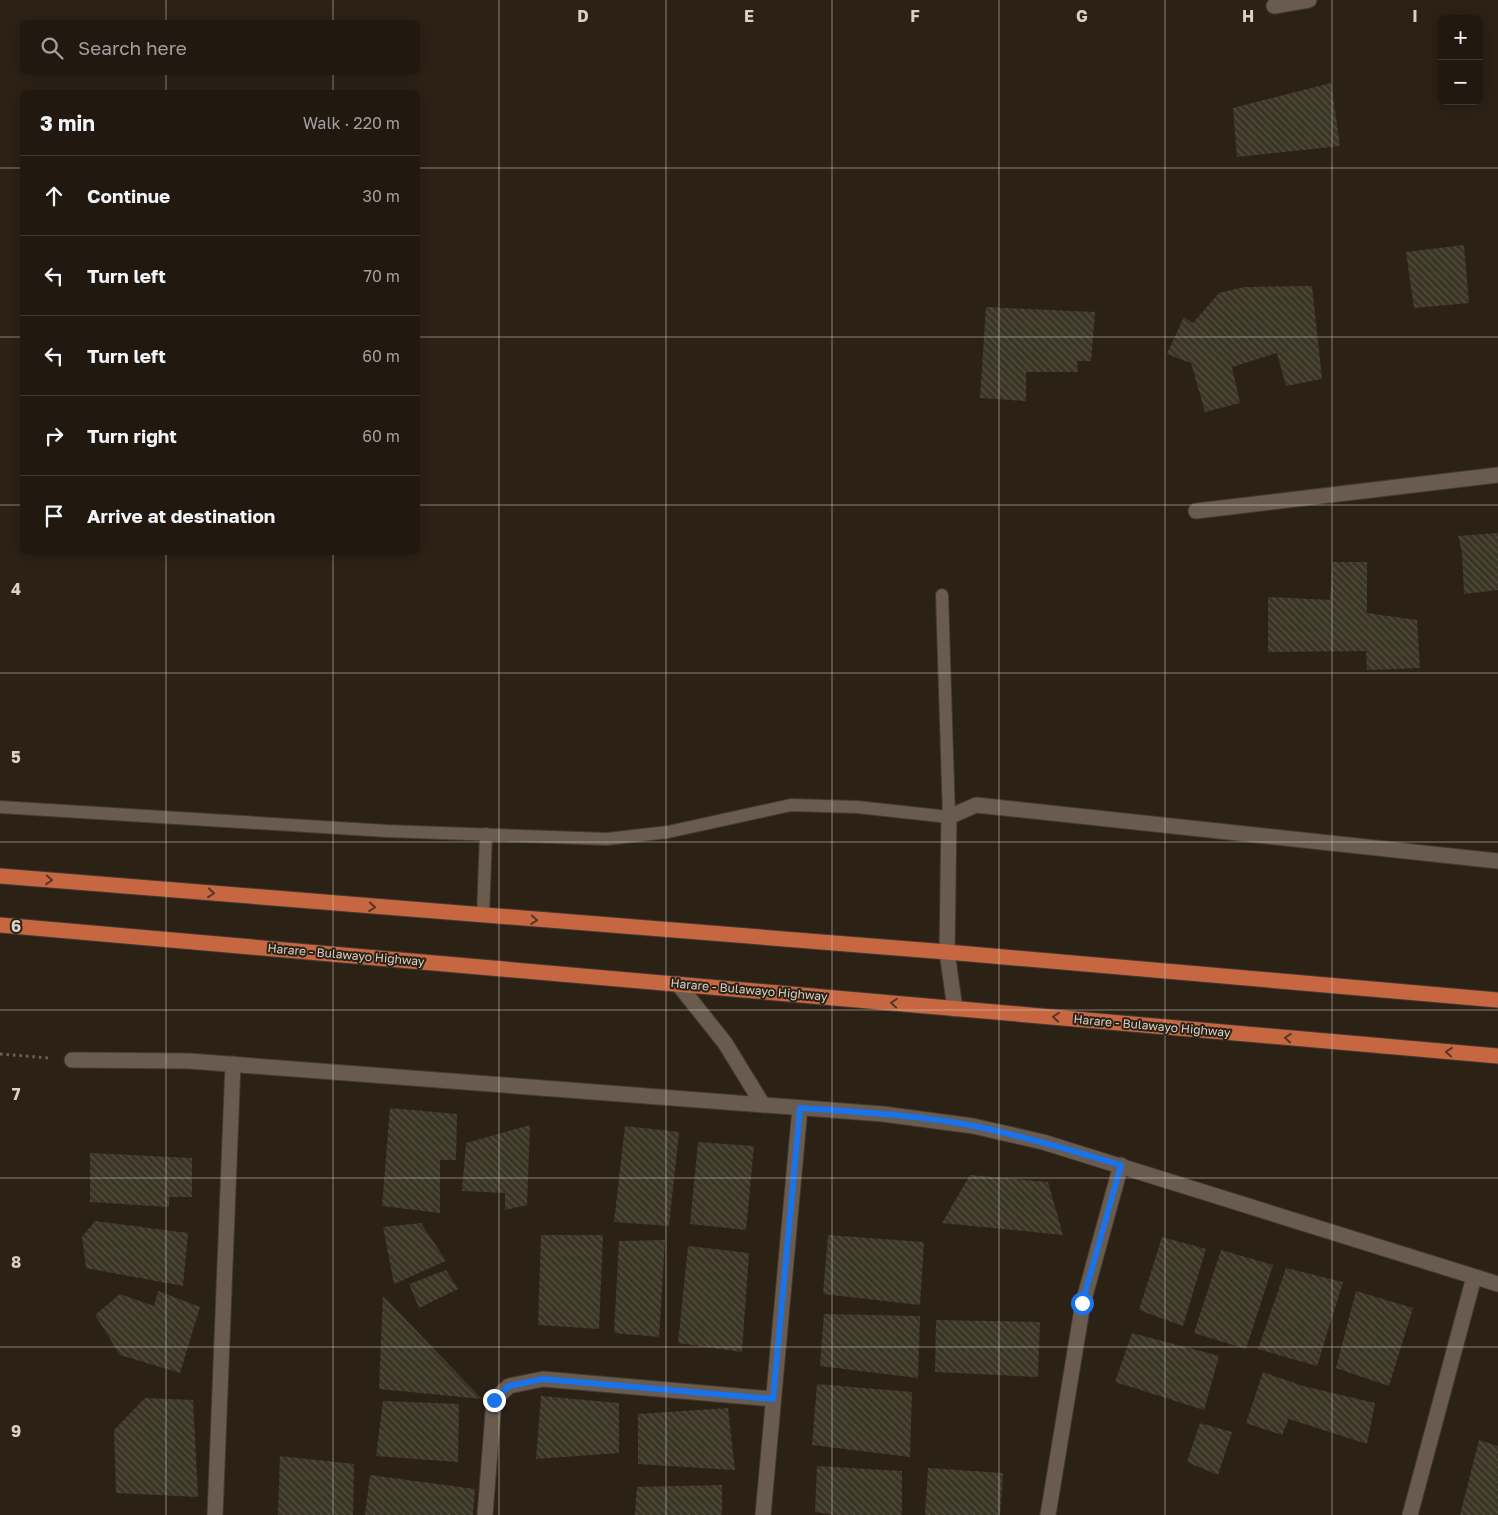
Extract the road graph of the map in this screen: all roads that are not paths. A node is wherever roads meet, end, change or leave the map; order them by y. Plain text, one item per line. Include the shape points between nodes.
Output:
1 (1309, 0) edge
2 (1274, 6) dead end
3 (1498, 475) edge
4 (1196, 511) dead end
5 (942, 595) dead end
6 (0, 807) edge
7 (949, 817) junction
8 (486, 834) junction
9 (1498, 861) edge
10 (0, 876) edge
11 (483, 916) junction
12 (0, 925) edge
13 (947, 952) junction
14 (678, 984) junction
15 (1498, 1000) edge
16 (955, 1008) junction
17 (1498, 1056) edge
18 (72, 1060) road end
19 (233, 1064) junction
20 (763, 1105) junction
21 (800, 1108) junction
22 (1121, 1165) junction
23 (1474, 1277) junction
24 (1498, 1284) edge
25 (773, 1399) junction
26 (216, 1515) edge
27 (485, 1515) edge
28 (763, 1515) edge
29 (1048, 1515) edge
30 (1410, 1515) edge

1 - 2 street
3 - 4 street
5 - 7 lane
6 - 8 lane via 386,831
7 - 8 lane via 857,807 791,805 668,832 607,839
7 - 9 street via 976,805
7 - 13 street
8 - 11 lane
10 -> 11 highway
11 -> 13 highway
12 - 14 highway, Harare - Bulawayo Highway
13 - 15 highway
13 - 16 street
16 -> 14 highway, Harare - Bulawayo Highway
14 - 20 street via 725,1043
17 -> 16 highway, Harare - Bulawayo Highway
18 - 19 street via 180,1060
19 - 20 street
19 - 26 street
20 - 21 street
21 - 22 street via 883,1114 972,1126
21 - 25 street
22 - 23 street
22 - 29 street via 1082,1303
23 - 24 street
23 - 30 street
25 - 27 street via 543,1379 509,1386 494,1400
25 - 28 street

